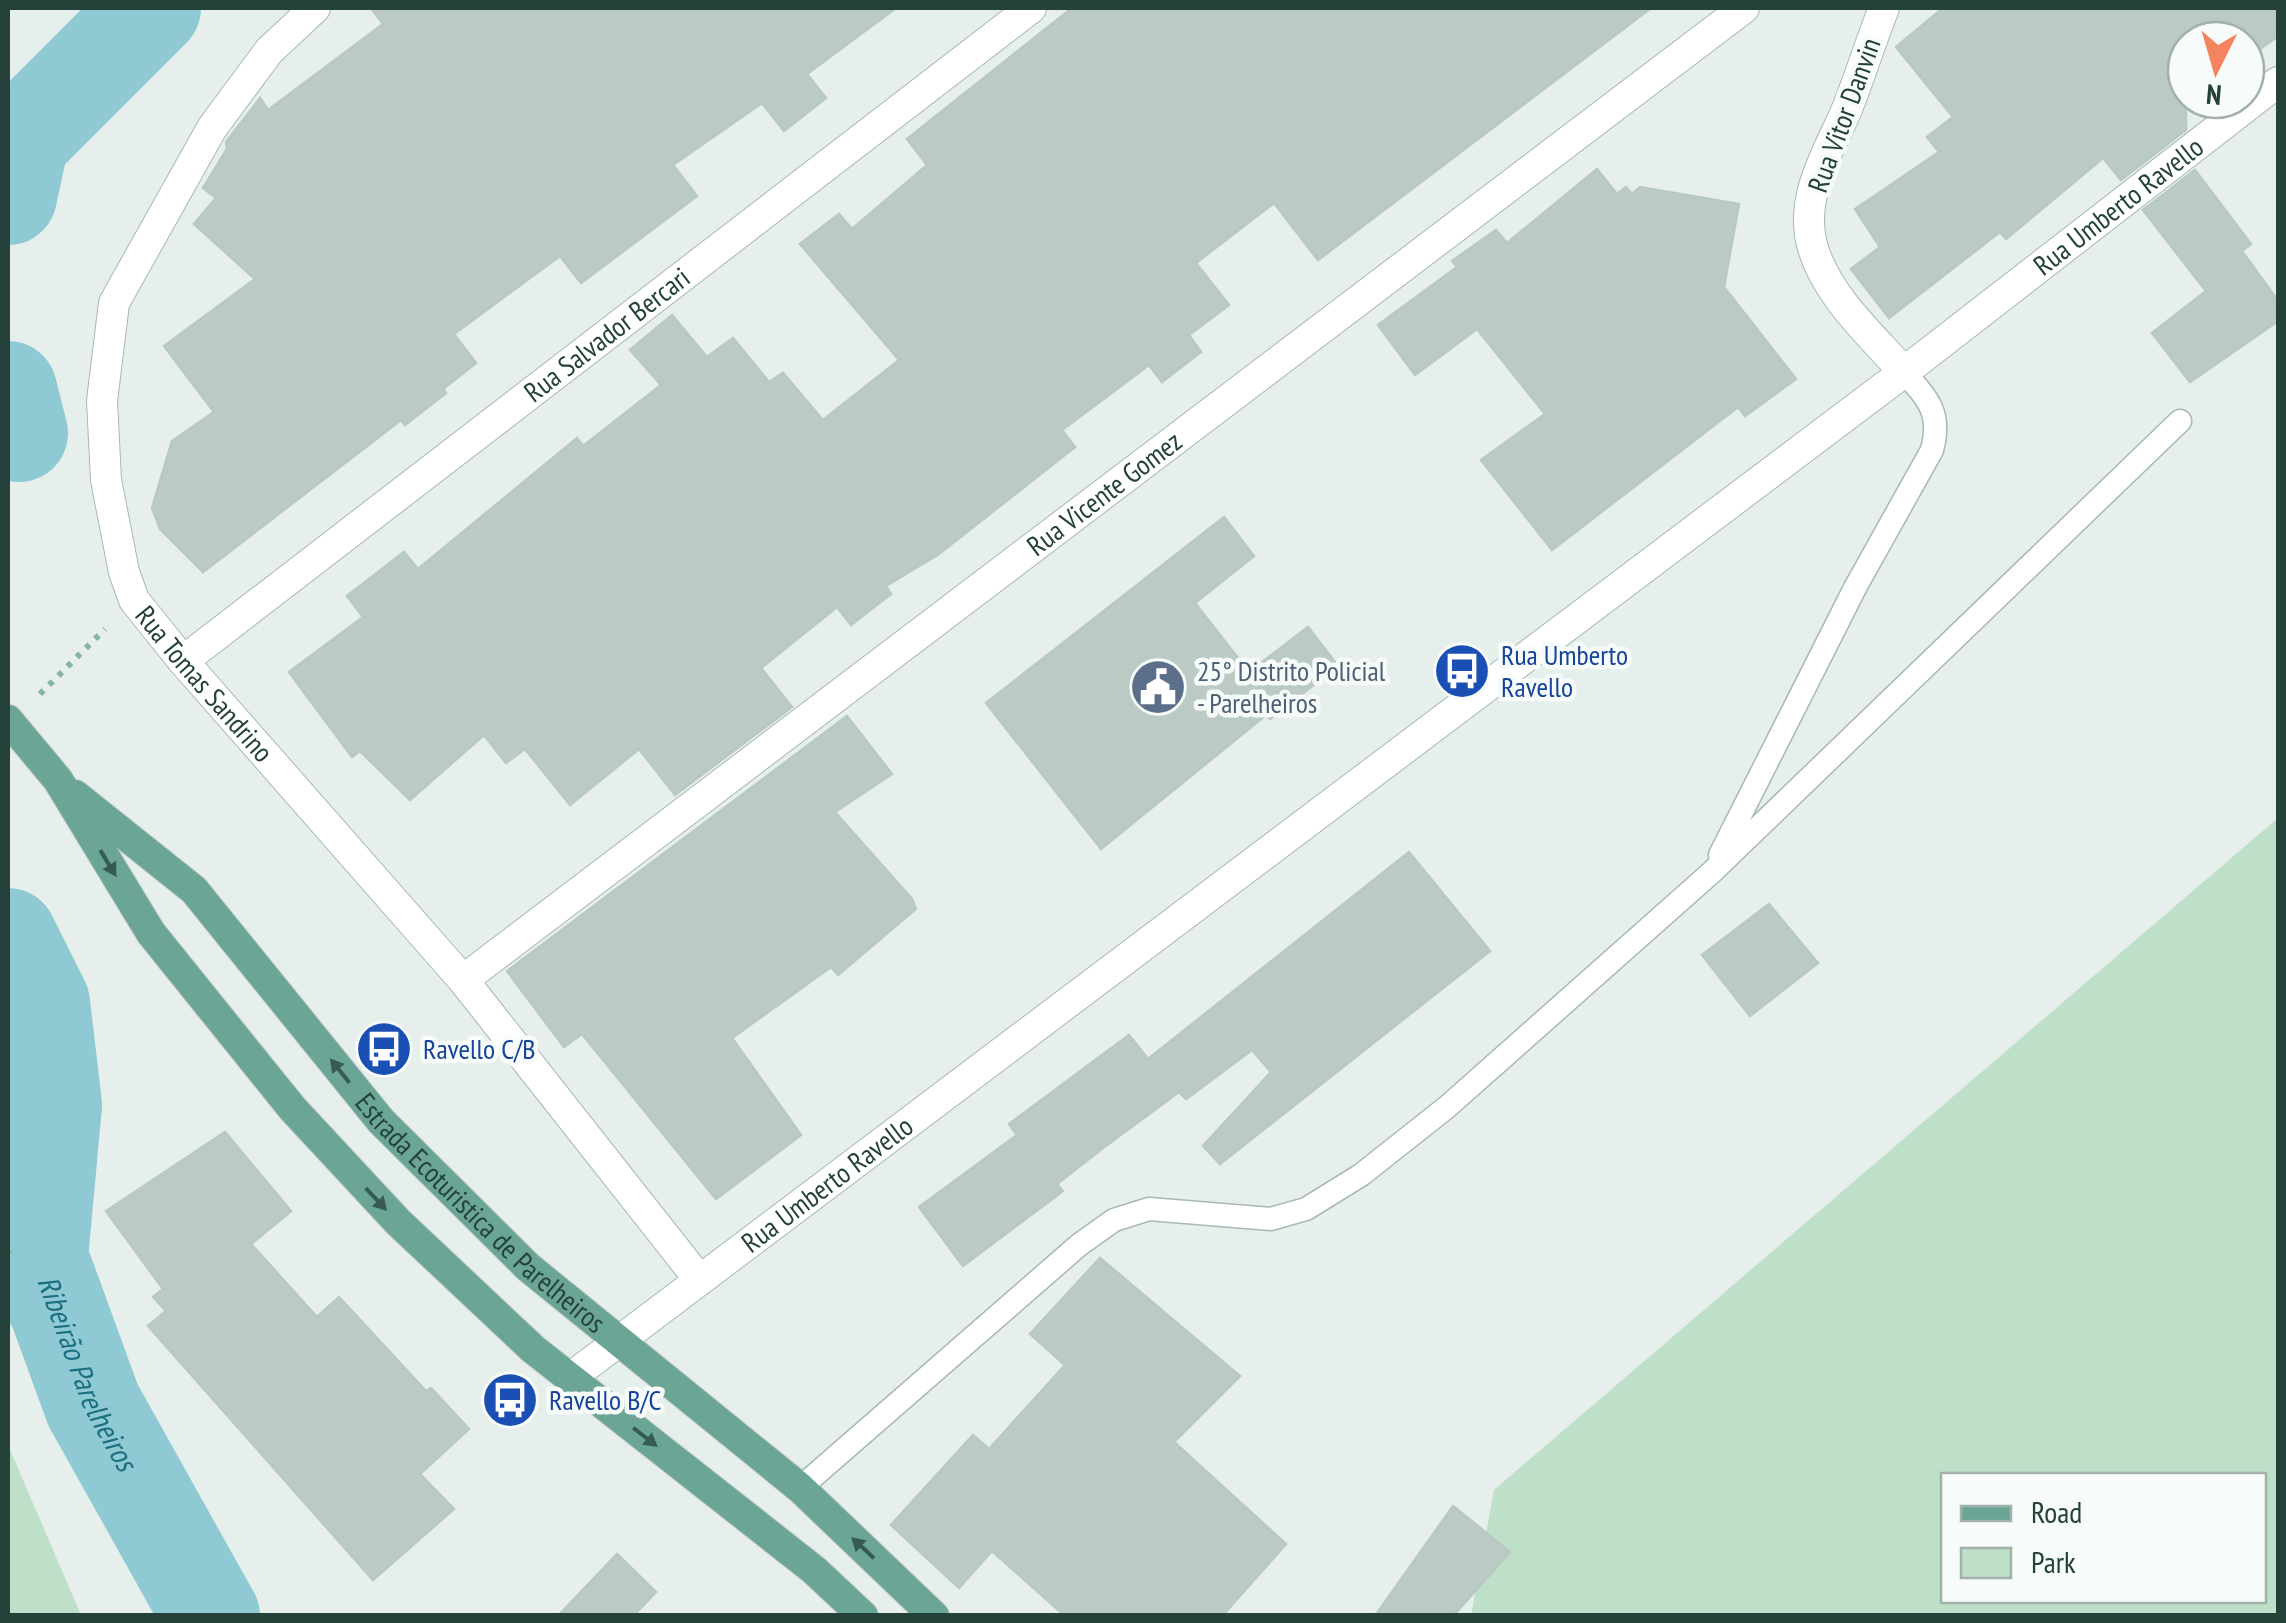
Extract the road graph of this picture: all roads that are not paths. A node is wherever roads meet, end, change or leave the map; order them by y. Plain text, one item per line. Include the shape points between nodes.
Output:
1 (315, 8) edge
2 (1032, 8) edge
3 (1744, 8) edge
4 (1884, 8) edge
5 (2278, 82) edge
6 (1904, 372) junction
7 (2180, 420) dead end
8 (183, 662) junction
9 (9, 721) edge
10 (58, 780) junction
11 (1712, 872) junction
12 (463, 980) junction
13 (698, 1278) junction
14 (617, 1340) junction
15 (570, 1378) junction
16 (800, 1488) junction
17 (863, 1616) edge
18 (934, 1616) edge

1 - 8 street, Rua Tomas Sandrino via 269,50 212,128 114,303 102,401 106,480 134,600
2 - 8 street, Rua Salvador Bercari
3 - 12 street, Rua Vicente Gomez
4 - 6 street, Rua Vitor Danvin via 1814,181 1810,223 1813,250 1850,312
5 - 6 street, Rua Umberto Ravello
6 - 11 lane via 1934,405 1938,428 1932,450
6 - 13 street, Rua Umberto Ravello
7 - 11 lane
8 - 12 street, Rua Tomas Sandrino
9 - 10 main road, Estrada Ecoturistica de Parelheiros
14 -> 10 main road, Estrada Ecoturistica de Parelheiros via 528,1267 381,1121 194,890
10 -> 15 main road, Estrada Ecoturistica de Parelheiros via 151,932 292,1108 398,1222
11 - 16 lane via 1361,1176 1306,1209 1271,1219 1148,1209 1114,1220
12 - 13 street, Rua Tomas Sandrino
13 - 14 street, Rua Umberto Ravello
14 - 15 street, Rua Umberto Ravello
14 - 16 main road, Estrada Ecoturistica de Parelheiros
15 -> 17 main road, Estrada Ecoturistica de Parelheiros
18 -> 16 main road, Estrada Ecoturistica de Parelheiros

